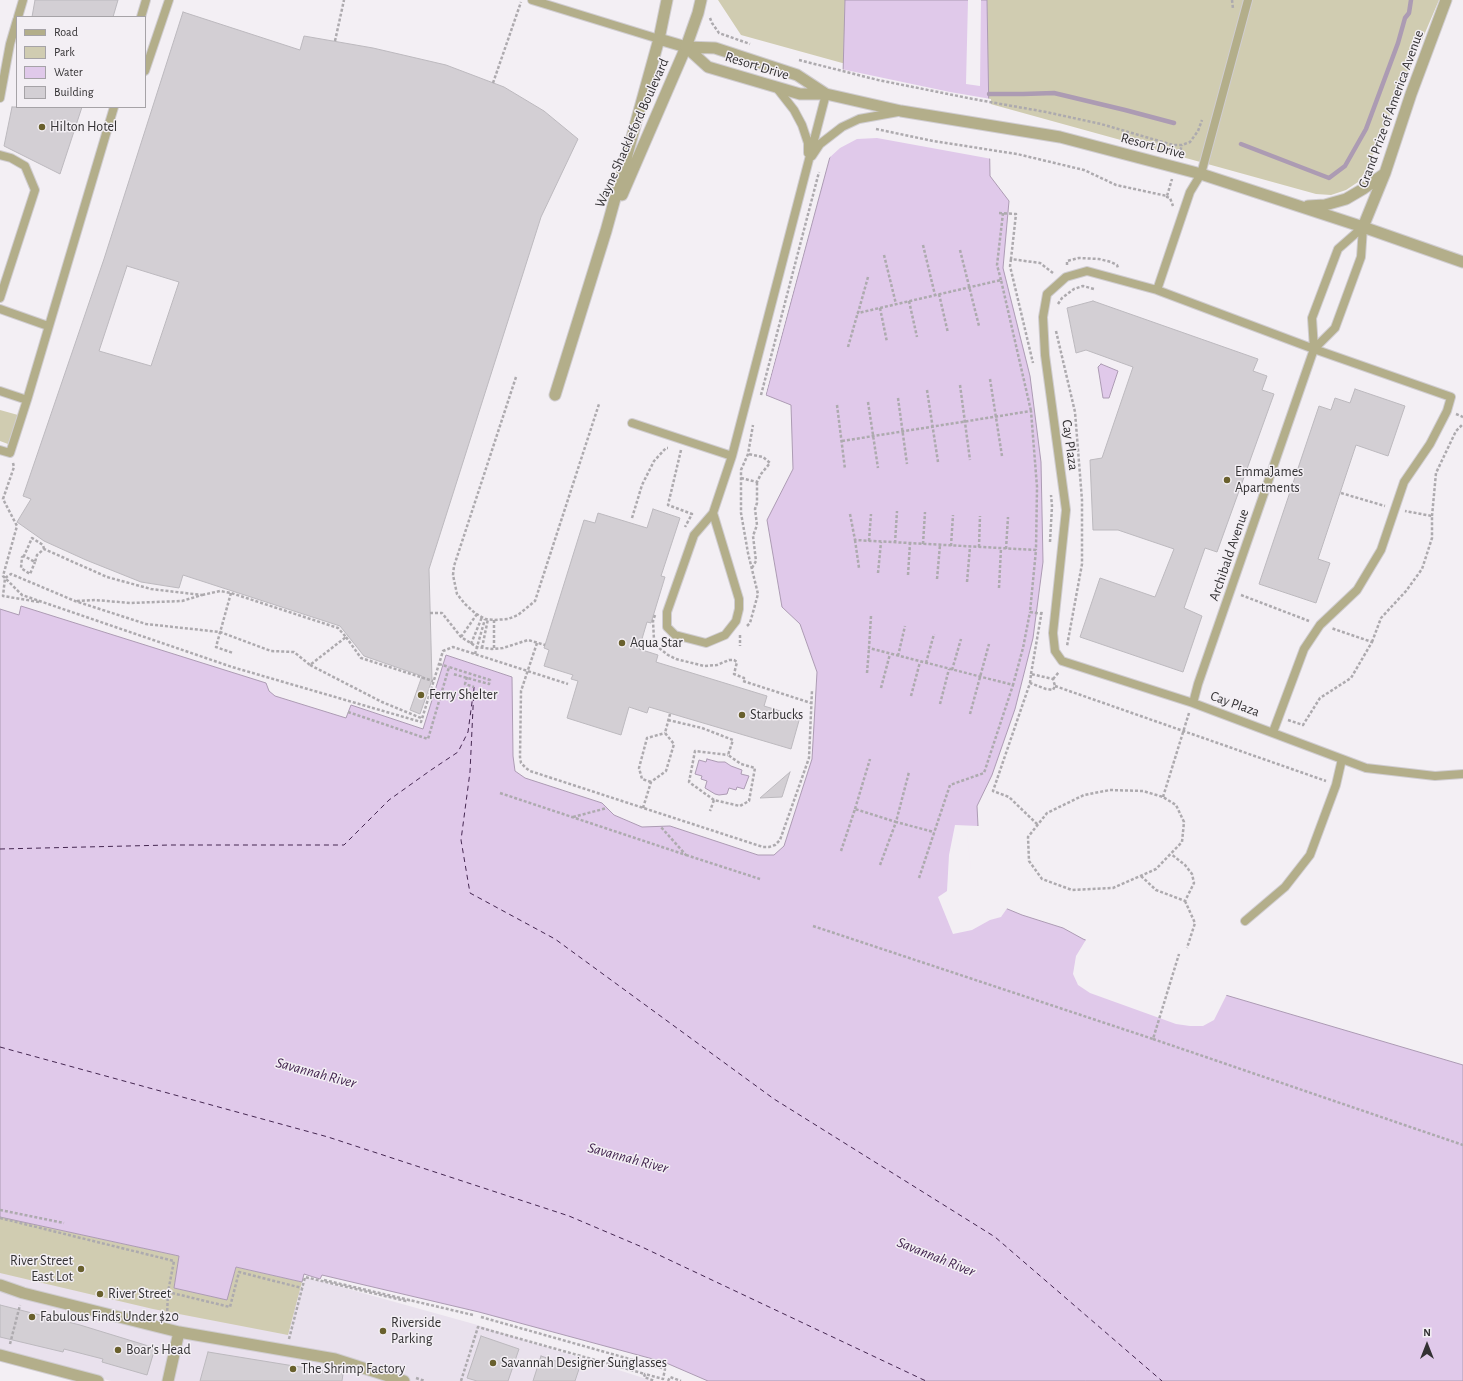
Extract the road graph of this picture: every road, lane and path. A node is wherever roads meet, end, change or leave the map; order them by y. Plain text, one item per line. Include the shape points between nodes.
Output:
1 (23, 0) edge
2 (146, 0) edge
3 (169, 0) edge
4 (344, 0) edge
5 (522, 0) edge
6 (532, 0) edge
7 (667, 0) edge
8 (701, 0) edge
9 (1232, 0) edge
10 (1248, 0) edge
11 (1446, 0) edge
12 (1233, 11) dead end
13 (709, 14) dead end
14 (18, 16) edge
15 (141, 16) edge
16 (16, 23) edge
17 (659, 39) junction
18 (335, 41) dead end
19 (756, 46) dead end
20 (686, 47) junction
21 (795, 60) dead end
22 (146, 68) edge
23 (493, 83) dead end
24 (776, 87) junction
25 (826, 94) junction
26 (0, 98) edge
27 (114, 108) edge
28 (901, 111) junction
29 (1203, 117) dead end
30 (873, 128) dead end
31 (0, 155) edge
32 (809, 160) junction
33 (821, 165) dead end
34 (1385, 173) junction
35 (1201, 174) junction
36 (1169, 192) dead end
37 (1167, 196) junction
38 (1301, 206) junction
39 (1174, 208) dead end
40 (999, 213) dead end
41 (1003, 213) junction
42 (1364, 227) junction
43 (606, 231) junction
44 (923, 246) dead end
45 (960, 250) dead end
46 (884, 255) dead end
47 (1011, 259) junction
48 (1463, 262) edge
49 (1066, 266) dead end
50 (1119, 270) dead end
51 (868, 277) dead end
52 (1001, 280) junction
53 (1063, 280) junction
54 (969, 287) junction
55 (1074, 289) dead end
56 (1157, 290) junction
57 (939, 294) junction
58 (935, 295) junction
59 (0, 298) edge
60 (909, 301) junction
61 (896, 304) junction
62 (880, 308) junction
63 (0, 309) edge
64 (859, 312) junction
65 (48, 326) junction
66 (979, 326) dead end
67 (948, 333) dead end
68 (917, 337) dead end
69 (887, 342) dead end
70 (848, 347) dead end
71 (1314, 349) junction
72 (1033, 363) dead end
73 (516, 377) dead end
74 (990, 379) dead end
75 (960, 385) dead end
76 (927, 390) dead end
77 (0, 391) edge
78 (555, 395) dead end
79 (898, 398) dead end
80 (27, 400) junction
81 (760, 400) dead end
82 (868, 402) dead end
83 (600, 404) dead end
84 (837, 405) dead end
85 (1031, 411) junction
86 (996, 417) junction
87 (754, 422) dead end
88 (965, 422) junction
89 (632, 423) dead end
90 (1463, 424) edge
91 (933, 427) junction
92 (903, 431) junction
93 (873, 436) junction
94 (842, 441) junction
95 (0, 450) edge
96 (10, 453) junction
97 (748, 454) junction
98 (732, 456) junction
99 (1002, 456) dead end
100 (970, 460) dead end
101 (938, 462) dead end
102 (907, 464) dead end
103 (878, 468) dead end
104 (845, 469) dead end
105 (741, 478) junction
106 (757, 482) junction
107 (1051, 491) dead end
108 (1340, 493) dead end
109 (1394, 509) junction
110 (897, 511) dead end
111 (925, 512) dead end
112 (713, 513) junction
113 (850, 514) dead end
114 (871, 514) dead end
115 (953, 515) dead end
116 (980, 516) dead end
117 (1432, 516) junction
118 (1008, 517) dead end
119 (855, 540) junction
120 (869, 541) junction
121 (881, 542) junction
122 (895, 542) junction
123 (910, 543) junction
124 (923, 544) junction
125 (940, 545) junction
126 (951, 546) junction
127 (970, 546) junction
128 (979, 547) junction
129 (1001, 548) junction
130 (1006, 548) junction
131 (44, 549) junction
132 (1049, 549) dead end
133 (1036, 550) junction
134 (24, 556) junction
135 (35, 562) junction
136 (752, 568) junction
137 (859, 568) dead end
138 (878, 573) dead end
139 (908, 575) dead end
140 (5, 578) junction
141 (937, 579) dead end
142 (967, 582) dead end
143 (999, 588) dead end
144 (1230, 591) junction
145 (231, 593) junction
146 (202, 595) junction
147 (75, 601) junction
148 (47, 604) junction
149 (1043, 607) dead end
150 (1030, 612) junction
151 (430, 613) dead end
152 (477, 614) junction
153 (1037, 614) dead end
154 (871, 616) dead end
155 (485, 618) junction
156 (494, 620) junction
157 (1320, 625) junction
158 (906, 626) dead end
159 (220, 632) junction
160 (934, 634) dead end
161 (346, 637) junction
162 (461, 637) junction
163 (961, 639) dead end
164 (1372, 642) junction
165 (537, 643) junction
166 (471, 644) junction
167 (989, 644) dead end
168 (545, 645) dead end
169 (740, 646) dead end
170 (477, 647) junction
171 (482, 648) junction
172 (869, 648) junction
173 (494, 649) junction
174 (233, 653) dead end
175 (475, 654) junction
176 (890, 654) junction
177 (898, 656) junction
178 (920, 662) junction
179 (926, 663) junction
180 (439, 664) junction
181 (310, 665) junction
182 (449, 667) junction
183 (951, 670) junction
184 (527, 672) junction
185 (867, 673) dead end
186 (453, 674) dead end
187 (1031, 674) junction
188 (467, 677) junction
189 (981, 677) junction
190 (433, 681) junction
191 (1030, 683) junction
192 (568, 684) dead end
193 (1013, 685) junction
194 (1055, 686) junction
195 (474, 687) dead end
196 (881, 688) dead end
197 (812, 690) dead end
198 (911, 696) dead end
199 (1193, 703) junction
200 (940, 704) dead end
201 (348, 712) dead end
202 (670, 714) dead end
203 (970, 714) dead end
204 (1278, 717) junction
205 (422, 718) junction
206 (668, 720) junction
207 (1183, 732) junction
208 (1273, 732) junction
209 (666, 733) junction
210 (728, 755) junction
211 (870, 759) dead end
212 (1342, 759) junction
213 (909, 772) dead end
214 (1463, 774) edge
215 (651, 782) junction
216 (1336, 785) junction
217 (500, 793) dead end
218 (1163, 797) junction
219 (714, 800) junction
220 (607, 808) dead end
221 (643, 808) junction
222 (855, 809) junction
223 (710, 811) dead end
224 (573, 817) junction
225 (896, 822) junction
226 (1038, 825) junction
227 (660, 826) dead end
228 (934, 832) junction
229 (841, 851) dead end
230 (1171, 854) junction
231 (686, 855) junction
232 (880, 866) dead end
233 (1141, 876) junction
234 (919, 878) dead end
235 (760, 879) dead end
236 (1185, 901) junction
237 (1245, 921) dead end
238 (813, 926) dead end
239 (1187, 948) dead end
240 (1179, 954) dead end
241 (1153, 1039) junction
242 (1463, 1145) edge
243 (0, 1210) edge
244 (0, 1218) edge
245 (64, 1223) dead end
246 (324, 1280) dead end
247 (0, 1285) edge
248 (302, 1288) junction
249 (168, 1292) junction
250 (23, 1293) junction
251 (410, 1300) junction
252 (473, 1315) dead end
253 (167, 1316) dead end
254 (481, 1317) dead end
255 (179, 1332) junction
256 (287, 1350) junction
257 (3, 1356) edge
258 (645, 1374) junction
259 (98, 1381) edge
260 (168, 1381) edge
261 (404, 1381) edge
262 (461, 1381) edge
263 (655, 1381) edge
264 (668, 1381) edge
265 (681, 1381) edge

1 - 14 lane
2 - 15 lane
3 - 22 lane
4 - 18 path
5 - 23 path
6 - 17 lane
7 - 17 street, Wayne Shackleford Boulevard
8 - 20 street, Wayne Shackleford Boulevard
9 - 12 path
10 - 35 lane
11 - 34 street, Grand Prize of America Avenue
13 - 19 path via 719,33
16 - 26 lane
17 - 20 street, Resort Drive
17 - 43 street, Wayne Shackleford Boulevard
20 - 24 street, Resort Drive via 708,67
20 - 25 street, Resort Drive via 714,48 797,75
20 - 43 street, Wayne Shackleford Boulevard
21 - 29 path via 878,80 1053,113 1173,145 1190,142 1198,131
24 - 25 street, Resort Drive via 800,94
24 - 32 lane via 802,125 808,143
25 - 28 street, Resort Drive
25 - 32 lane
27 - 65 lane
28 - 32 lane via 859,119 842,127 820,144
28 - 35 street, Resort Drive via 1060,137
30 - 37 path via 1024,156 1084,170 1116,185
31 - 59 lane via 25,166 35,190
32 - 98 lane
33 - 81 path
34 - 38 street via 1346,199 1325,205
34 - 42 street, Grand Prize of America Avenue
35 - 38 street, Resort Drive
35 - 56 lane via 1190,192
36 - 37 path
37 - 39 path
38 - 42 street, Resort Drive
40 - 41 path
41 - 47 path via 1016,214
41 - 52 path via 997,265
42 - 48 street, Resort Drive
42 - 71 lane, Archibald Avenue via 1361,257 1334,328
42 - 71 lane, Archibald Avenue via 1338,248 1312,318
43 - 78 street, Wayne Shackleford Boulevard
44 - 58 path
45 - 54 path
46 - 61 path
47 - 53 path via 1040,263
47 - 72 path via 1010,266
49 - 50 path via 1067,261 1079,258 1099,259 1117,265
51 - 64 path
52 - 54 path
52 - 85 path
53 - 55 path
53 - 56 lane, Cay Plaza via 1087,271
53 - 199 lane, Cay Plaza via 1047,294 1043,317 1045,355 1066,510 1053,633 1055,652 1062,661
54 - 57 path
54 - 66 path
56 - 71 lane, Cay Plaza
57 - 58 path
57 - 67 path
58 - 60 path
60 - 61 path
60 - 68 path
61 - 62 path
62 - 64 path
62 - 69 path
63 - 65 lane
64 - 70 path
65 - 80 lane
71 - 109 lane, Cay Plaza via 1451,396 1447,411 1430,444 1404,482
71 - 144 lane, Archibald Avenue
73 - 152 path via 453,575 457,594
74 - 86 path
75 - 88 path
76 - 91 path
77 - 80 lane
79 - 92 path
80 - 96 lane
82 - 93 path
83 - 156 path via 535,601 518,616
84 - 94 path
85 - 86 path
85 - 133 path via 1037,487
86 - 88 path
86 - 99 path
87 - 97 path
88 - 91 path
88 - 100 path
89 - 98 lane
90 - 117 path via 1456,431 1436,473
91 - 92 path
91 - 101 path
92 - 93 path
92 - 102 path
93 - 94 path
93 - 103 path
94 - 104 path
95 - 96 lane
96 - 140 path via 14,467 3,499 17,526 3,576
97 - 105 path via 741,470
97 - 106 path via 763,457 770,464
98 - 112 lane
105 - 106 path
105 - 136 path via 741,513
106 - 136 path via 757,525 753,536 756,561
107 - 132 path
108 - 109 path
109 - 117 path
109 - 157 lane via 1382,550 1357,590
110 - 122 path
111 - 124 path
112 - 112 lane via 694,535 666,612 666,627 675,635 706,643 725,635 736,621 739,610 739,599
113 - 119 path
114 - 120 path
115 - 126 path
116 - 128 path
117 - 164 path via 1432,538 1422,569 1381,618
118 - 130 path
119 - 120 path
119 - 137 path
120 - 121 path
121 - 122 path
121 - 138 path
122 - 123 path
123 - 124 path
123 - 139 path
124 - 125 path
125 - 126 path
125 - 141 path
126 - 127 path
127 - 128 path
127 - 142 path
128 - 129 path
129 - 130 path
129 - 143 path
130 - 133 path
131 - 134 path via 43,545 32,538
131 - 135 path via 37,555
131 - 146 path via 107,578 151,589
133 - 150 path
134 - 135 path
134 - 135 path via 21,568 30,574
136 - 169 path via 758,594 750,623 739,635
140 - 147 path via 11,574
140 - 148 path via 22,595
140 - 148 path via 4,596
144 - 157 path
144 - 199 lane, Archibald Avenue
145 - 146 path via 220,591
145 - 159 path
145 - 161 path via 338,628
146 - 147 path via 182,601
147 - 159 path via 146,624
148 - 205 path via 232,667 420,722
149 - 187 path
150 - 153 path
150 - 193 path
151 - 162 path via 442,613
152 - 155 path
152 - 162 path
154 - 172 path
155 - 156 path
155 - 166 path
155 - 170 path
155 - 171 path
156 - 173 path
157 - 164 path
157 - 204 lane via 1304,649
158 - 177 path
159 - 174 path via 216,647
159 - 181 path via 271,651 294,652
160 - 179 path
161 - 181 path
161 - 190 path via 361,658
162 - 166 path
163 - 183 path
164 - 204 path via 1352,678 1320,698 1303,725
165 - 168 path
165 - 173 path via 528,640
165 - 184 path
166 - 170 path
167 - 189 path
170 - 171 path
170 - 175 path
171 - 173 path
172 - 176 path
172 - 185 path
175 - 180 path via 453,647 443,651
175 - 184 path
176 - 177 path
176 - 196 path
177 - 178 path
178 - 179 path
178 - 198 path
179 - 183 path
180 - 182 path
180 - 190 path
181 - 205 path via 382,702
182 - 188 path via 490,680 489,684
182 - 201 path via 428,739
183 - 189 path
183 - 200 path
184 - 192 path
184 - 221 path via 521,691 520,757 526,768
186 - 188 path
187 - 191 path
187 - 194 path via 1053,679
188 - 195 path via 465,684
189 - 193 path
189 - 203 path
190 - 205 path
191 - 194 path via 1053,690
191 - 226 path via 993,791 1009,797
193 - 228 path via 984,773 950,785
194 - 207 path
197 - 221 path via 809,758 780,840 775,845 763,847
199 - 207 path
199 - 208 lane, Cay Plaza
202 - 206 path
204 - 208 lane
206 - 209 path
206 - 210 path via 702,728 733,740
207 - 216 path
207 - 218 path
208 - 212 lane, Cay Plaza
209 - 215 path via 674,744 666,771
209 - 215 path via 648,738 639,768 642,779
210 - 219 path via 695,751 689,782
210 - 219 path via 741,764 756,768 749,801 740,806
211 - 222 path
212 - 214 lane, Cay Plaza via 1366,768 1435,776
212 - 216 lane
213 - 225 path
215 - 221 path
216 - 237 lane via 1310,855 1285,887
217 - 224 path
218 - 226 path via 1143,791 1110,790 1084,796 1047,813
218 - 230 path via 1176,805 1184,822 1182,842
219 - 223 path
220 - 224 path
222 - 225 path
222 - 229 path
224 - 231 path
225 - 228 path
225 - 232 path
226 - 233 path via 1028,836 1029,861 1042,878 1072,890 1113,888
227 - 231 path
228 - 234 path
230 - 233 path via 1156,869
230 - 236 path via 1192,874 1194,883
231 - 235 path
233 - 236 path via 1156,890
236 - 239 path via 1195,923
238 - 241 path
240 - 241 path
241 - 242 path
243 - 245 path
244 - 249 path via 174,1261
246 - 251 path
247 - 250 street
248 - 249 path via 239,1272 230,1307
248 - 251 path via 305,1277
248 - 256 path
249 - 253 path
250 - 255 street
250 - 257 path
251 - 252 path
254 - 258 path via 666,1369 663,1380
255 - 256 street
255 - 260 street
256 - 261 street via 335,1359
257 - 259 street
258 - 262 path via 478,1327
258 - 263 path via 644,1377
264 - 265 path via 670,1377

